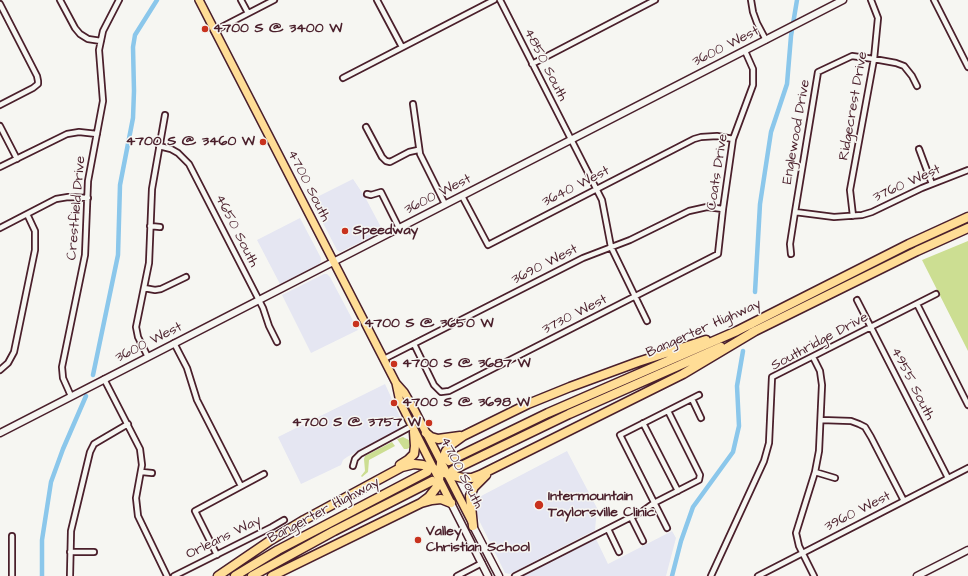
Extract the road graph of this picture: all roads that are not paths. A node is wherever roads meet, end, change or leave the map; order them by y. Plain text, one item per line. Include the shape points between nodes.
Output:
1 (60, 0) edge
2 (119, 0) edge
3 (198, 0) edge
4 (241, 0) edge
5 (274, 0) edge
6 (378, 0) edge
7 (494, 0) edge
8 (500, 0) edge
9 (655, 0) edge
10 (751, 0) edge
11 (843, 0) edge
12 (871, 0) edge
13 (934, 0) edge
14 (834, 2) edge
15 (0, 4) edge
16 (248, 14) junction
17 (214, 31) junction
18 (766, 40) junction
19 (101, 41) junction
20 (402, 47) junction
21 (745, 51) junction
22 (874, 59) junction
23 (532, 64) junction
24 (968, 67) edge
25 (343, 78) dead end
26 (917, 86) dead end
27 (413, 104) dead end
28 (0, 105) edge
29 (165, 115) dead end
30 (0, 126) edge
31 (366, 127) dead end
32 (97, 134) junction
33 (733, 139) junction
34 (571, 140) junction
35 (159, 146) junction
36 (919, 149) dead end
37 (418, 150) junction
38 (17, 159) junction
39 (0, 167) edge
40 (968, 170) edge
41 (932, 184) junction
42 (597, 190) junction
43 (368, 194) dead end
44 (462, 196) junction
45 (88, 198) junction
46 (445, 204) junction
47 (723, 209) junction
48 (795, 212) junction
49 (27, 214) junction
50 (853, 216) junction
51 (968, 217) edge
52 (150, 226) junction
53 (160, 226) dead end
54 (0, 228) edge
55 (399, 228) junction
56 (968, 228) edge
57 (611, 247) junction
58 (718, 254) joint
59 (791, 254) dead end
60 (334, 261) junction
61 (186, 277) dead end
62 (144, 288) junction
63 (936, 294) dead end
64 (635, 297) junction
65 (259, 300) junction
66 (857, 300) dead end
67 (917, 304) junction
68 (647, 321) dead end
69 (871, 327) junction
70 (737, 331) junction
71 (755, 331) junction
72 (277, 342) dead end
73 (174, 343) junction
74 (414, 344) junction
75 (148, 357) junction
76 (813, 357) junction
77 (384, 359) junction
78 (0, 370) edge
79 (104, 379) junction
80 (396, 383) junction
81 (699, 395) dead end
82 (71, 396) junction
83 (692, 399) junction
84 (968, 405) edge
85 (668, 411) junction
86 (701, 418) dead end
87 (821, 420) junction
88 (643, 423) junction
89 (128, 424) junction
90 (413, 429) junction
91 (1, 431) edge
92 (426, 433) junction
93 (466, 434) junction
94 (353, 466) dead end
95 (968, 468) edge
96 (493, 469) junction
97 (440, 471) junction
98 (142, 472) junction
99 (815, 472) junction
100 (152, 473) dead end
101 (264, 474) dead end
102 (388, 474) junction
103 (835, 478) dead end
104 (948, 478) junction
105 (241, 486) junction
106 (678, 491) junction
107 (904, 501) junction
108 (420, 503) junction
109 (451, 503) junction
110 (654, 503) junction
111 (631, 517) junction
112 (284, 520) dead end
113 (473, 526) junction
114 (666, 528) dead end
115 (608, 529) junction
116 (12, 536) dead end
117 (643, 541) dead end
118 (968, 550) edge
119 (70, 552) junction
120 (94, 552) dead end
121 (619, 552) dead end
122 (802, 553) junction
123 (217, 555) junction
124 (482, 563) junction
125 (488, 575) edge
126 (12, 576) edge
127 (70, 576) edge
128 (167, 576) edge
129 (174, 576) edge
130 (218, 576) edge
131 (235, 576) edge
132 (252, 576) edge
133 (272, 576) edge
134 (457, 576) edge
135 (499, 576) edge
136 (515, 576) edge
137 (711, 576) edge
138 (758, 576) edge
139 (814, 576) edge
140 (917, 576) edge

1 - 19 street via 80,34 88,39
2 - 19 street, Crestfield Drive
3 - 17 main road, 4700 South
4 - 16 street
5 - 16 street
6 - 20 street
7 - 20 street
8 - 23 street, 4850 South
9 - 23 street
10 - 18 street via 753,12
11 - 14 street, 3600 West
12 - 22 street, Ridgecrest Drive via 878,18
13 - 24 street
14 - 18 street, 3600 West
15 - 28 street via 37,76 38,84
16 - 17 street
17 - 60 main road, 4700 South
18 - 21 street, 3600 West
19 - 32 street, Crestfield Drive via 99,60 103,95
20 - 25 street
21 - 33 street, Coats Drive via 753,69 753,85
21 - 34 street, 3600 West
22 - 26 street via 904,66
22 - 48 street, Englewood Drive via 852,56 818,72
22 - 50 street, Ridgecrest Drive via 850,190
23 - 34 street, 4850 South
27 - 37 street
29 - 35 street
30 - 38 street
31 - 37 street via 386,161 390,162
32 - 38 street via 66,134
32 - 45 street, Crestfield Drive via 88,181
33 - 42 street, 3640 West via 701,137
33 - 47 street, Coats Drive
34 - 42 street, 4850 South
34 - 44 street, 3600 West
35 - 52 street via 152,189
35 - 65 street, 4650 South via 178,153 189,164
36 - 41 street
37 - 46 street
38 - 39 street
40 - 41 street, 3760 West
41 - 50 street, 3760 West via 872,212
42 - 44 street, 3640 West via 488,245
42 - 57 street, 4850 South via 605,211
43 - 55 street via 381,192
44 - 46 street, 3600 West
45 - 49 street via 60,198
45 - 82 street, Crestfield Drive via 85,259 62,367 63,378
46 - 55 street, 3600 West
47 - 57 street, 3690 West via 707,207 689,211 636,238
47 - 58 street, Coats Drive
48 - 50 street
48 - 59 street, Englewood Drive
49 - 54 street
49 - 78 street via 35,231 35,250 14,352 8,363
51 - 70 highway, Bangerter Highway
52 - 53 street
52 - 62 street
55 - 60 street, 3600 West
56 - 71 highway, Bangerter Highway
57 - 64 street, 4850 South
57 - 74 street, 3690 West via 583,258
58 - 64 street, 3730 West
60 - 65 street, 3600 West
60 - 77 main road, 4700 South
61 - 62 street via 161,289
62 - 75 street via 136,330
63 - 67 street, Southridge Drive
64 - 68 street, 4850 South
64 - 74 street, 3730 West via 449,391 441,392 434,385
65 - 72 street, 4650 South
65 - 73 street, 3600 West
66 - 69 street, 4955 South
67 - 69 street, Southridge Drive
67 - 84 street
69 - 76 street, Southridge Drive
69 - 104 street, 4955 South
70 - 93 highway via 658,355 570,387
70 - 97 highway, Bangerter Highway via 548,412
71 - 96 highway via 683,374
71 - 97 highway, Bangerter Highway
73 - 75 street, 3600 West
73 - 105 street via 187,368 197,400
74 - 77 street, 3690 West
75 - 79 street, 3600 West
76 - 87 street via 822,379
76 - 137 street, Southridge Drive via 772,377 769,443 764,461
77 - 80 main road, 4700 South
79 - 82 street, 3600 West
79 - 89 street
80 - 90 main road, 4700 South via 400,402
80 - 92 main road, 4700 South
81 - 83 street
82 - 91 street, 3600 West
83 - 85 street
83 - 86 street
85 - 88 street
85 - 106 street via 700,475 700,479
87 - 99 street
87 - 107 street via 851,422 865,428
88 - 106 street
88 - 110 street via 620,435
89 - 98 street via 141,452
89 - 119 street via 94,444 90,452 72,520
90 - 94 street via 360,454
90 - 97 main road, 4700 South
90 - 102 highway via 415,449 412,456
92 - 93 highway via 438,439
92 - 97 main road, 4700 South
93 - 97 highway via 449,448
95 - 104 street, 3960 West
96 - 97 highway via 468,478
96 - 113 highway via 471,492
97 - 102 highway via 423,465 410,465
97 - 108 highway via 431,494
97 - 109 main road, 4700 South
97 - 113 main road, 4700 South
97 - 131 highway, Bangerter Highway via 278,550
97 - 132 highway, Bangerter Highway
98 - 100 street
98 - 128 street via 136,498 138,516
99 - 103 street
99 - 122 street via 796,532
101 - 105 street
102 - 130 highway via 304,520
104 - 107 street, 3960 West
105 - 123 street via 195,511
106 - 110 street
107 - 122 street, 3960 West
108 - 109 highway via 441,499
108 - 133 highway
109 - 124 street, 4700 South
110 - 111 street
110 - 114 street
111 - 115 street
111 - 117 street
112 - 123 street, Orleans Way
113 - 135 street, 4700 South
115 - 121 street
115 - 136 street
116 - 126 street
118 - 140 street
119 - 120 street
119 - 127 street
122 - 138 street, 3960 West
122 - 139 street
123 - 129 street, Orleans Way
124 - 125 street, 4700 South
124 - 134 street

